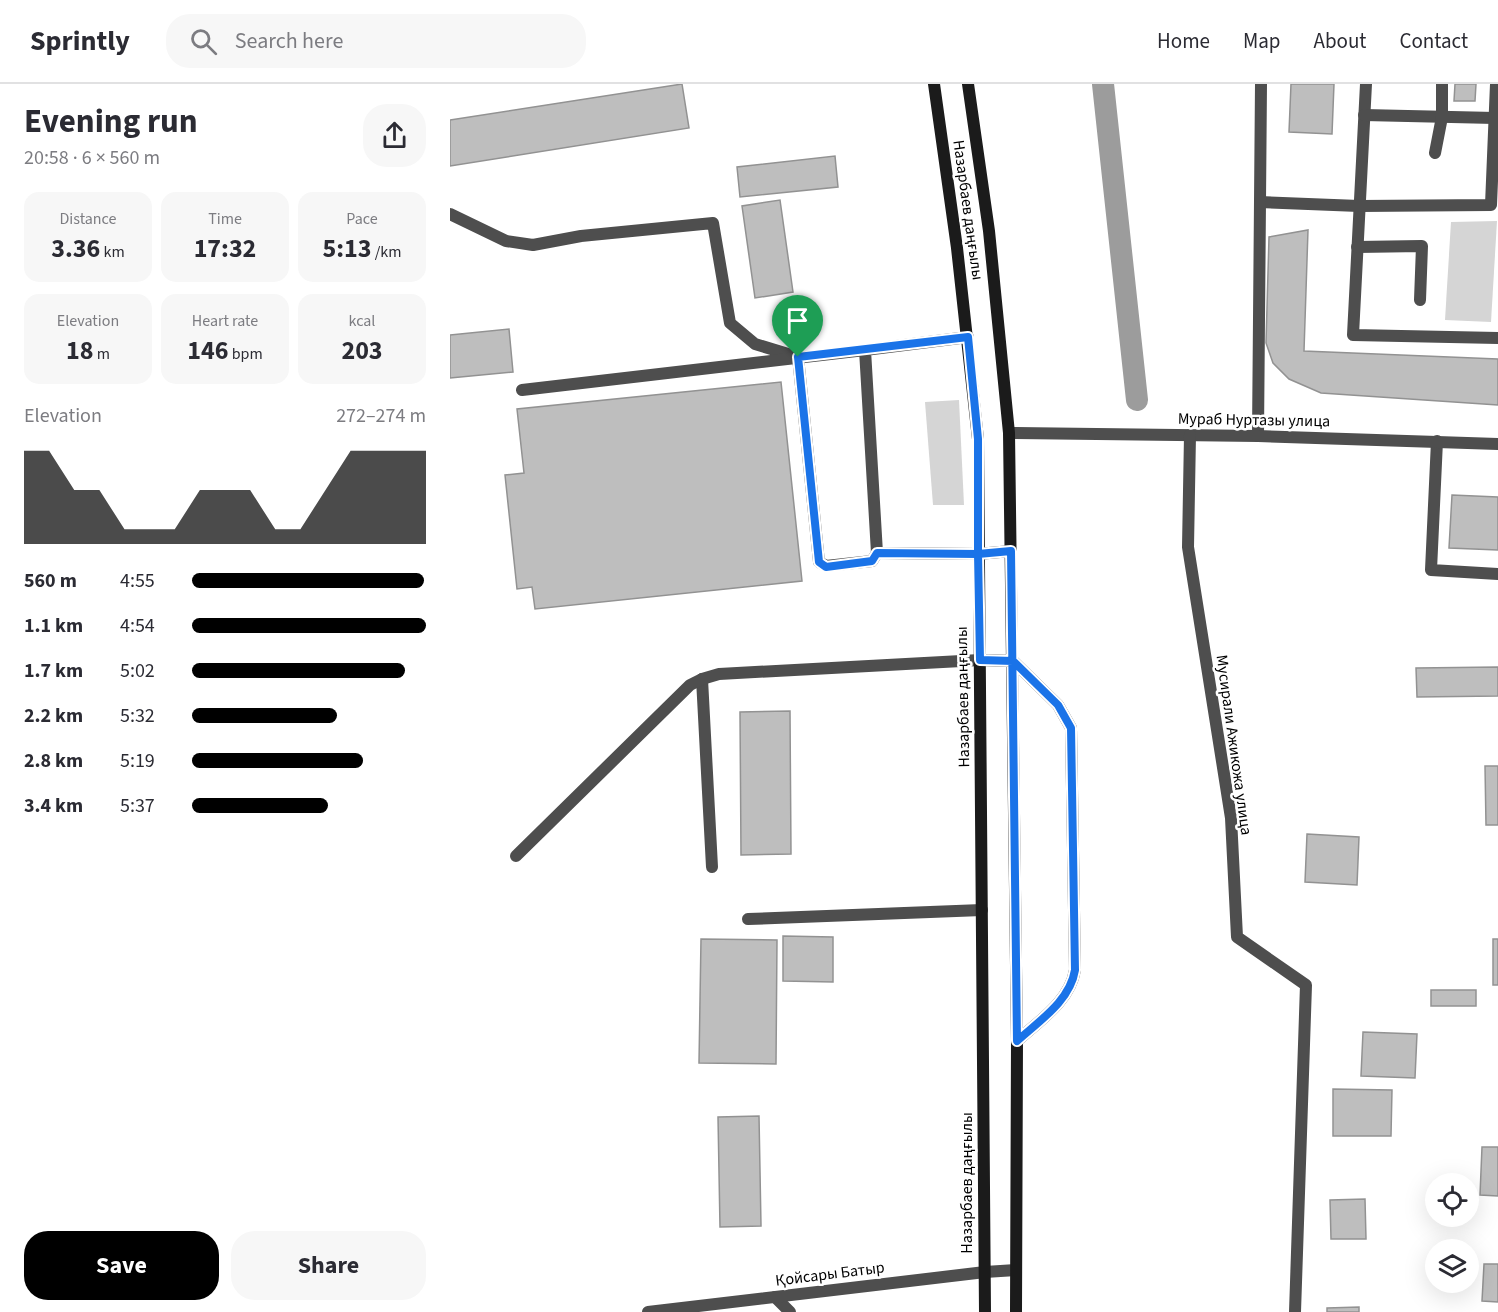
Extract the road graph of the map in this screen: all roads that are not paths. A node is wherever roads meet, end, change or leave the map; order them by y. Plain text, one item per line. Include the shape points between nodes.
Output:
1 (934, 84) edge
2 (968, 84) edge
3 (1262, 84) edge
4 (1366, 84) edge
5 (1442, 84) edge
6 (1496, 84) edge
7 (1364, 115) junction
8 (1442, 117) junction
9 (1495, 118) junction
10 (1435, 153) dead end
11 (1260, 202) junction
12 (1359, 206) junction
13 (450, 214) edge
14 (1356, 247) junction
15 (1420, 300) dead end
16 (968, 337) junction
17 (1498, 338) edge
18 (865, 350) junction
19 (798, 357) junction
20 (522, 390) dead end
21 (1009, 433) junction
22 (1190, 435) junction
23 (1258, 436) junction
24 (1437, 441) junction
25 (1498, 444) edge
26 (1011, 551) junction
27 (877, 553) junction
28 (978, 554) junction
29 (1498, 574) edge
30 (980, 660) junction
31 (1013, 661) junction
32 (702, 679) junction
33 (516, 855) dead end
34 (712, 867) dead end
35 (982, 910) junction
36 (748, 919) dead end
37 (1017, 1041) junction
38 (1016, 1270) junction
39 (985, 1272) junction
40 (775, 1297) junction
41 (753, 1306) edge
42 (648, 1312) edge
43 (790, 1312) edge
44 (985, 1312) edge
45 (1016, 1312) edge
46 (1295, 1312) edge

1 - 16 main road, Назарбаев даңғылы
2 - 21 main road, Назарбаев даңғылы via 989,231
3 - 11 street
4 - 7 street
5 - 8 street
6 - 9 street
7 - 8 street
7 - 12 street
8 - 9 street
8 - 10 street
9 - 12 street via 1491,205
11 - 12 street
11 - 23 street
12 - 14 street
13 - 19 street via 506,241 532,245 581,236 713,223 730,323 755,344
14 - 15 street via 1422,246
14 - 17 street via 1353,335
16 - 18 street
16 - 28 main road, Назарбаев даңғылы via 978,439
18 - 19 street
18 - 27 street
19 - 20 street
19 - 27 street via 819,562 826,567 872,561
21 - 22 street, Мураб Нуртазы улица
21 - 26 main road, Назарбаев даңғылы
22 - 23 street, Мураб Нуртазы улица
22 - 46 street, Мусирали Ажикожа улица via 1188,547 1231,818 1237,937 1306,985
23 - 24 street, Мураб Нуртазы улица
24 - 25 street, Мураб Нуртазы улица
24 - 29 street via 1431,570
26 - 28 street
26 - 31 main road, Назарбаев даңғылы
27 - 28 street
28 - 30 main road, Назарбаев даңғылы
30 - 31 main road
30 - 32 street via 719,674
30 - 35 main road, Назарбаев даңғылы
31 - 37 main road, Назарбаев даңғылы
31 - 37 street via 1058,705 1071,728 1075,970 1060,1001
32 - 33 street via 690,685
32 - 34 street
35 - 36 street
35 - 39 main road, Назарбаев даңғылы
37 - 38 main road, Назарбаев даңғылы
38 - 39 street, Қойсары Батыр
38 - 45 main road, Назарбаев даңғылы
39 - 40 street, Қойсары Батыр
39 - 44 main road, Назарбаев даңғылы
40 - 41 street, Қойсары Батыр
40 - 43 street
41 - 42 street, Қойсары Батыр

